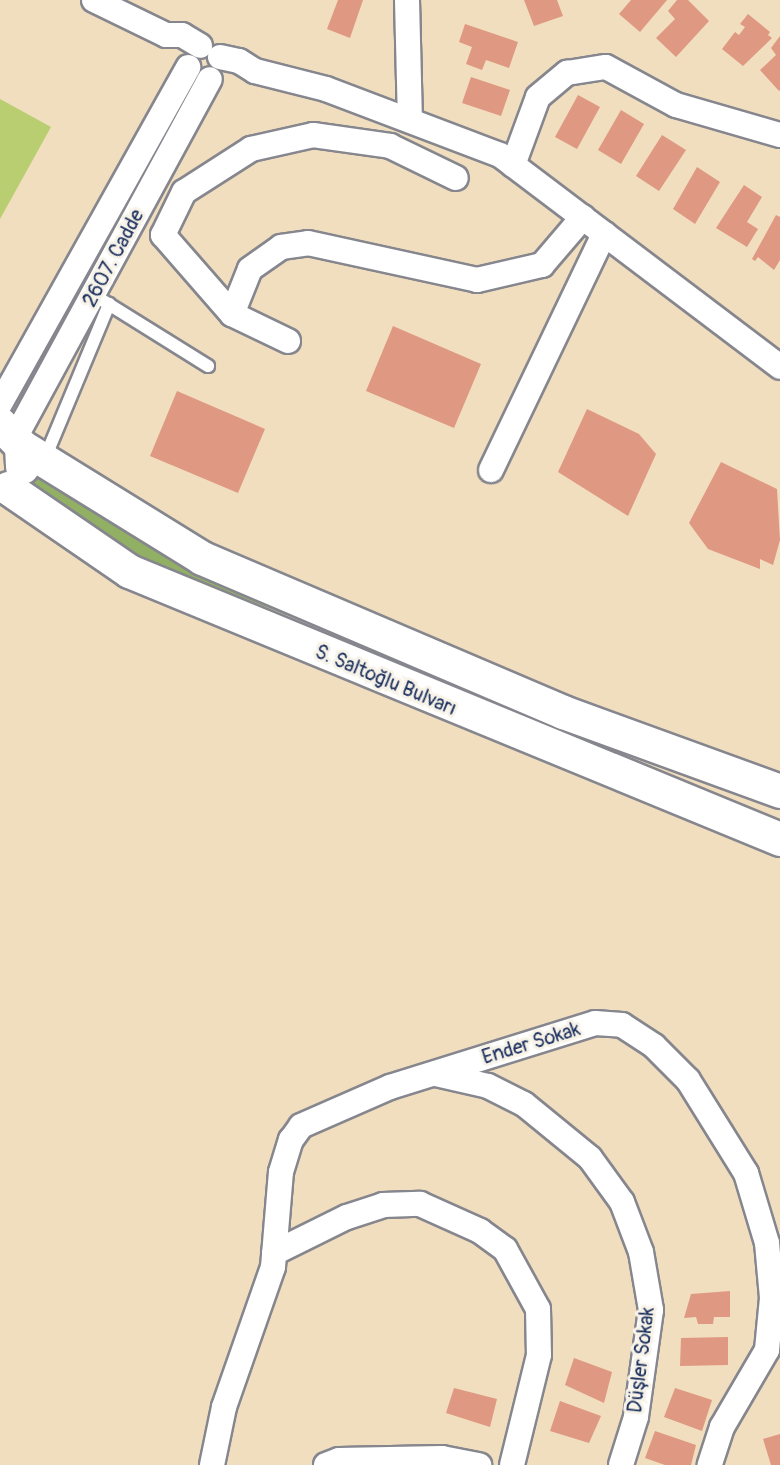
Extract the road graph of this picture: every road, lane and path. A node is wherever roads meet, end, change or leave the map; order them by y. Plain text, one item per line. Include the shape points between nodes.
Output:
1 (407, 0) edge
2 (105, 2) edge
3 (204, 63) junction
4 (410, 120) junction
5 (780, 135) edge
6 (513, 165) junction
7 (456, 178) dead end
8 (583, 217) junction
9 (604, 234) junction
10 (68, 281) junction
11 (101, 299) junction
12 (232, 314) junction
13 (288, 341) dead end
14 (208, 366) dead end
15 (780, 367) edge
16 (0, 404) edge
17 (20, 441) edge
18 (490, 470) dead end
19 (4, 490) edge
20 (780, 791) edge
21 (780, 839) edge
22 (436, 1074) junction
23 (274, 1253) junction
24 (212, 1465) edge
25 (326, 1465) edge
26 (479, 1465) edge
27 (512, 1465) edge
28 (621, 1465) edge
29 (710, 1465) edge

1 - 4 street
2 - 3 street via 166,35
3 - 4 street via 235,78 255,71 326,89
3 - 10 street, 2607. Cadde
3 - 11 street, 2607. Cadde
4 - 6 street via 500,155
5 - 6 street via 676,105 606,67 567,73 538,97
6 - 8 street
7 - 12 street via 390,146 314,135 251,149 184,192 163,235
8 - 9 street
8 - 12 street via 542,265 477,280 308,243 281,247 250,269
9 - 15 street
9 - 18 street
10 - 11 street
10 - 16 street, 2607. Cadde
11 - 14 lane
11 - 17 street, 2607. Cadde
11 - 17 lane
12 - 13 street
17 - 19 main road, S. Saltoğlu Bulvarı via 22,469
17 - 20 main road, S. Saltoğlu Bulvarı via 202,558 563,712
19 - 21 main road, S. Saltoğlu Bulvarı via 129,571
22 - 23 street, Ender Sokak via 390,1087 301,1126 291,1140 281,1172
22 - 28 street, Düşler Sokak via 488,1086 524,1104 590,1158 622,1202 641,1252 651,1310 636,1417
22 - 29 street, Ender Sokak via 595,1023 622,1025 654,1046 688,1080 746,1173 767,1243 772,1298 767,1350 722,1427
23 - 24 street, Ender Sokak via 263,1305 224,1407
23 - 27 street via 348,1216 382,1205 420,1204 480,1231 505,1249 538,1309 539,1355
25 - 26 street via 339,1460 442,1458

